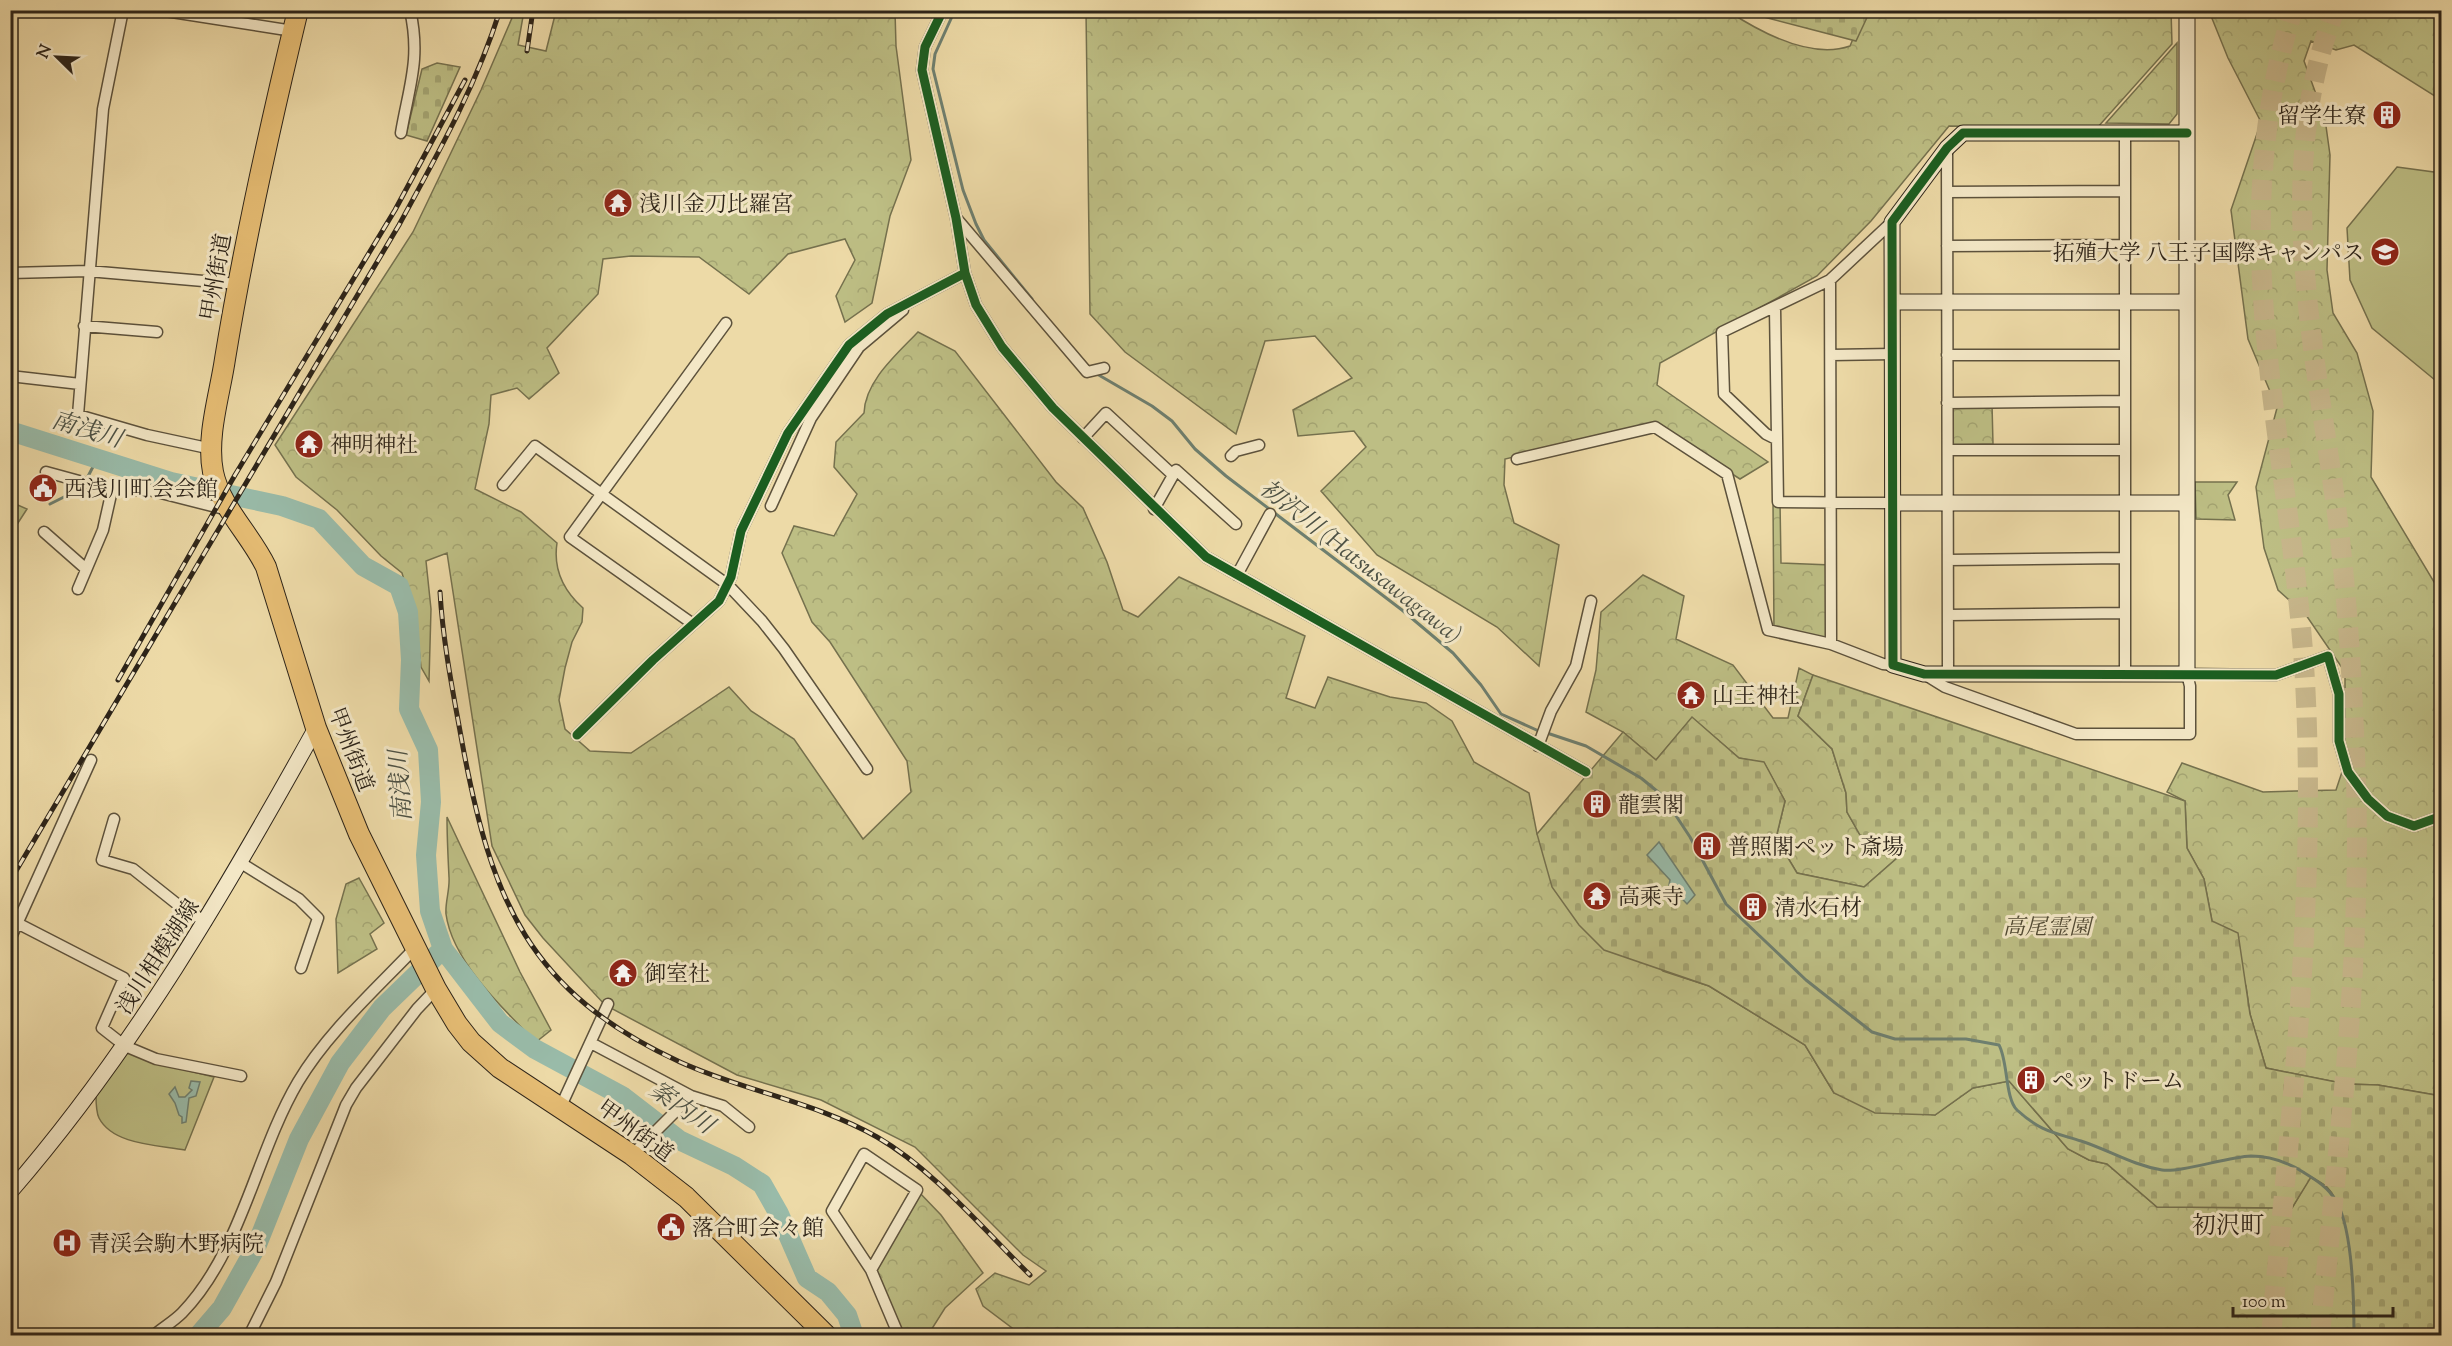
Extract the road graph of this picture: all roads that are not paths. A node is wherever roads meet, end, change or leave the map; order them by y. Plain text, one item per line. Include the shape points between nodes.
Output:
1 (123, 10) edge
2 (159, 10) edge
3 (298, 10) edge
4 (410, 10) edge
5 (943, 10) edge
6 (2187, 10) edge
7 (293, 31) junction
8 (2125, 132) junction
9 (401, 133) dead end
10 (2187, 133) junction
11 (1947, 148) junction
12 (1947, 192) junction
13 (2125, 192) junction
14 (956, 218) junction
15 (1893, 222) junction
16 (2125, 245) junction
17 (1947, 246) junction
18 (88, 271) junction
19 (10, 273) edge
20 (965, 273) junction
21 (1830, 280) junction
22 (238, 284) junction
23 (1893, 302) junction
24 (1947, 302) junction
25 (2125, 302) junction
26 (2187, 302) junction
27 (909, 304) junction
28 (1775, 308) junction
29 (726, 323) dead end
30 (84, 326) junction
31 (157, 332) dead end
32 (1893, 354) junction
33 (1831, 355) junction
34 (1947, 355) junction
35 (2125, 355) junction
36 (1104, 368) dead end
37 (10, 376) edge
38 (80, 384) junction
39 (2125, 402) junction
40 (1947, 403) junction
41 (1083, 438) junction
42 (1776, 439) junction
43 (1259, 445) dead end
44 (212, 449) junction
45 (1948, 450) junction
46 (2125, 450) junction
47 (1232, 456) dead end
48 (1517, 459) dead end
49 (46, 472) dead end
50 (1173, 475) junction
51 (503, 485) dead end
52 (112, 490) junction
53 (601, 494) junction
54 (2125, 502) junction
55 (1831, 503) junction
56 (1893, 503) junction
57 (1948, 503) junction
58 (2187, 503) junction
59 (771, 506) dead end
60 (1154, 509) junction
61 (231, 511) junction
62 (1270, 514) dead end
63 (1236, 524) dead end
64 (44, 532) dead end
65 (2125, 558) junction
66 (1948, 560) junction
67 (86, 569) junction
68 (1237, 575) junction
69 (728, 585) junction
70 (78, 589) dead end
71 (1591, 601) dead end
72 (2125, 613) junction
73 (1948, 615) junction
74 (693, 624) junction
75 (1831, 644) junction
76 (1893, 665) junction
77 (1924, 674) junction
78 (1948, 674) junction
79 (2125, 674) junction
80 (2187, 674) junction
81 (316, 728) junction
82 (577, 735) dead end
83 (1542, 735) junction
84 (91, 760) dead end
85 (867, 769) dead end
86 (1586, 772) dead end
87 (2442, 816) edge
88 (114, 819) dead end
89 (241, 863) junction
90 (206, 922) junction
91 (17, 923) junction
92 (12, 935) edge
93 (416, 950) junction
94 (301, 968) dead end
95 (434, 986) junction
96 (608, 1004) dead end
97 (591, 1043) junction
98 (125, 1046) junction
99 (241, 1076) dead end
100 (691, 1096) junction
101 (561, 1106) junction
102 (749, 1127) dead end
103 (632, 1155) junction
104 (10, 1192) edge
105 (871, 1270) junction
106 (153, 1335) edge
107 (249, 1335) edge
108 (826, 1335) edge
109 (899, 1335) edge

1 - 18 street via 103,109
2 - 7 street
3 - 7 highway, 甲州街道
4 - 9 street via 416,66
5 - 14 street via 925,47 922,70
6 - 10 street
7 - 22 highway, 甲州街道
8 - 10 street
8 - 11 street via 1969,132
8 - 13 street
10 - 26 street
11 - 12 street
11 - 15 street
12 - 13 street
12 - 17 street
13 - 16 street
14 - 20 street
14 - 36 street via 1086,372
15 - 21 street
15 - 23 street
16 - 17 street
16 - 25 street
17 - 24 street
18 - 19 street
18 - 22 street
18 - 30 street
20 - 27 street
20 - 41 street via 976,305 1002,347
21 - 28 street
21 - 33 street
22 - 44 highway, 甲州街道
23 - 24 street
23 - 32 street
24 - 25 street
24 - 34 street
25 - 26 street
25 - 35 street
26 - 58 street
27 - 59 street via 859,347 807,426
27 - 69 street via 887,314 849,345 788,433 741,531
28 - 42 street
28 - 42 street via 1722,332 1724,394
29 - 53 street
30 - 31 street
30 - 38 street
32 - 33 street
32 - 56 street
33 - 55 street
34 - 35 street
34 - 40 street
35 - 39 street
37 - 38 street
38 - 44 street via 78,415
39 - 40 street
39 - 46 street
40 - 45 street
41 - 50 street via 1106,413
41 - 60 street
42 - 55 street via 1778,502
43 - 47 street via 1236,451
44 - 61 highway, 甲州街道 via 214,475
45 - 46 street
45 - 57 street
46 - 54 street
48 - 75 street via 1655,427 1727,474 1768,630
49 - 52 street
50 - 60 street
50 - 63 street via 1176,470
51 - 53 street via 535,446
52 - 61 street via 149,490
52 - 67 street via 103,530
53 - 69 street
53 - 74 street via 570,537
54 - 57 street
54 - 58 street
54 - 65 street
55 - 56 street
55 - 75 street
56 - 57 street
56 - 76 street
57 - 66 street
58 - 80 street
60 - 68 street via 1206,557
61 - 81 highway, 甲州街道 via 266,567
62 - 68 street
64 - 67 street
65 - 66 street
65 - 72 street
66 - 73 street
67 - 70 street
68 - 83 street
69 - 74 street via 719,601
69 - 85 street via 784,649
71 - 83 street via 1576,666
72 - 73 street
72 - 79 street
73 - 78 street
74 - 82 street
75 - 76 street
76 - 77 street
77 - 78 street
77 - 80 street via 1945,687 2076,734 2120,735 2190,734
78 - 79 street
79 - 80 street
80 - 87 street via 2276,675 2328,656 2339,694 2339,741 2348,772 2387,816 2414,826
81 - 89 street, 浅川相模湖線
81 - 93 highway, 甲州街道 via 373,865
83 - 86 street
84 - 91 street
88 - 90 street via 102,860 133,869
89 - 90 street, 浅川相模湖線
89 - 94 street via 299,899 318,918
90 - 98 street, 浅川相模湖線
91 - 92 street
91 - 98 street via 124,978 102,1028
93 - 95 highway, 甲州街道
93 - 106 street via 351,1013 299,1080 218,1261 195,1298
95 - 101 highway, 甲州街道 via 457,1024 482,1053
95 - 107 street via 346,1106 276,1282
96 - 97 street
97 - 100 street
97 - 101 street
98 - 99 street via 167,1062
98 - 104 street, 浅川相模湖線
100 - 102 street via 723,1106
100 - 103 street
101 - 103 highway, 甲州街道
103 - 108 highway, 甲州街道 via 686,1197
105 - 105 street via 917,1190 864,1154 832,1211
105 - 109 street

